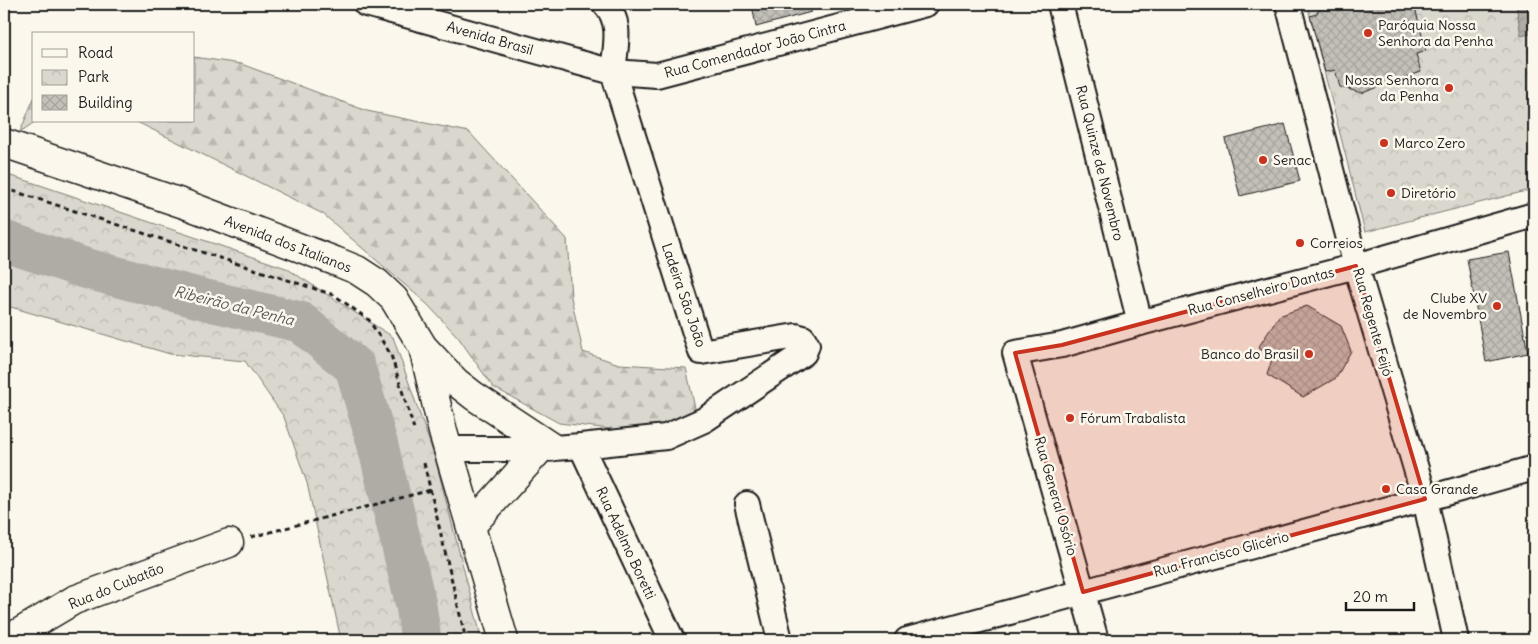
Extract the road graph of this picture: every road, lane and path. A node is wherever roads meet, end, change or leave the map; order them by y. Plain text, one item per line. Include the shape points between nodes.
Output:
1 (366, 4) edge
2 (605, 4) edge
3 (926, 4) edge
4 (1060, 4) edge
5 (1288, 4) edge
6 (613, 72) junction
7 (4, 143) edge
8 (4, 188) edge
9 (1534, 215) edge
10 (1356, 266) junction
11 (1140, 323) junction
12 (423, 347) junction
13 (1014, 353) joint
14 (417, 437) dead end
15 (581, 446) junction
16 (546, 448) junction
17 (448, 449) junction
18 (422, 456) dead end
19 (1534, 468) edge
20 (458, 483) junction
21 (1425, 499) junction
22 (747, 504) dead end
23 (470, 526) junction
24 (229, 543) joint
25 (1083, 592) junction
26 (10, 640) edge
27 (466, 640) edge
28 (504, 640) edge
29 (672, 640) edge
30 (780, 640) edge
31 (907, 640) edge
32 (1096, 640) edge
33 (1456, 640) edge

1 - 6 street, Avenida Brasil
2 - 6 street, Ladeira São João via 611,10 617,31
3 - 6 street, Rua Comendador João Cintra via 658,75
4 - 11 street, Rua Quinze de Novembro
5 - 10 street, Rua Regente Feijó
6 - 15 street, Ladeira São João via 701,352 796,336 803,338 807,345 804,353 704,420 666,437
7 - 12 main road, Avenida dos Italianos via 187,205 357,270 394,299
8 - 14 path via 334,295 370,320 391,355
9 - 10 street, Rua Conselheiro Dantas
10 - 11 street, Rua Conselheiro Dantas
10 - 21 street, Rua Regente Feijó
11 - 13 street, Rua Conselheiro Dantas via 1062,346
12 - 16 main road via 456,382
12 - 17 main road, Avenida dos Italianos
13 - 25 street, Rua General Osório
15 - 16 street, Ladeira São João
15 - 29 street, Rua Adelmo Boretti
16 - 17 street, Ladeira São João
16 - 23 main road
17 - 20 main road, Avenida dos Italianos
18 - 27 path
19 - 21 street, Rua Francisco Glicério
20 - 23 main road, Avenida dos Italianos
20 - 24 path
21 - 25 street, Rua Francisco Glicério
21 - 33 street, Rua Regente Feijó
22 - 30 street
23 - 28 main road, Avenida dos Italianos
24 - 26 main road, Rua do Cubatão via 74,600
25 - 31 street, Rua Francisco Glicério
25 - 32 street, Rua General Osório

